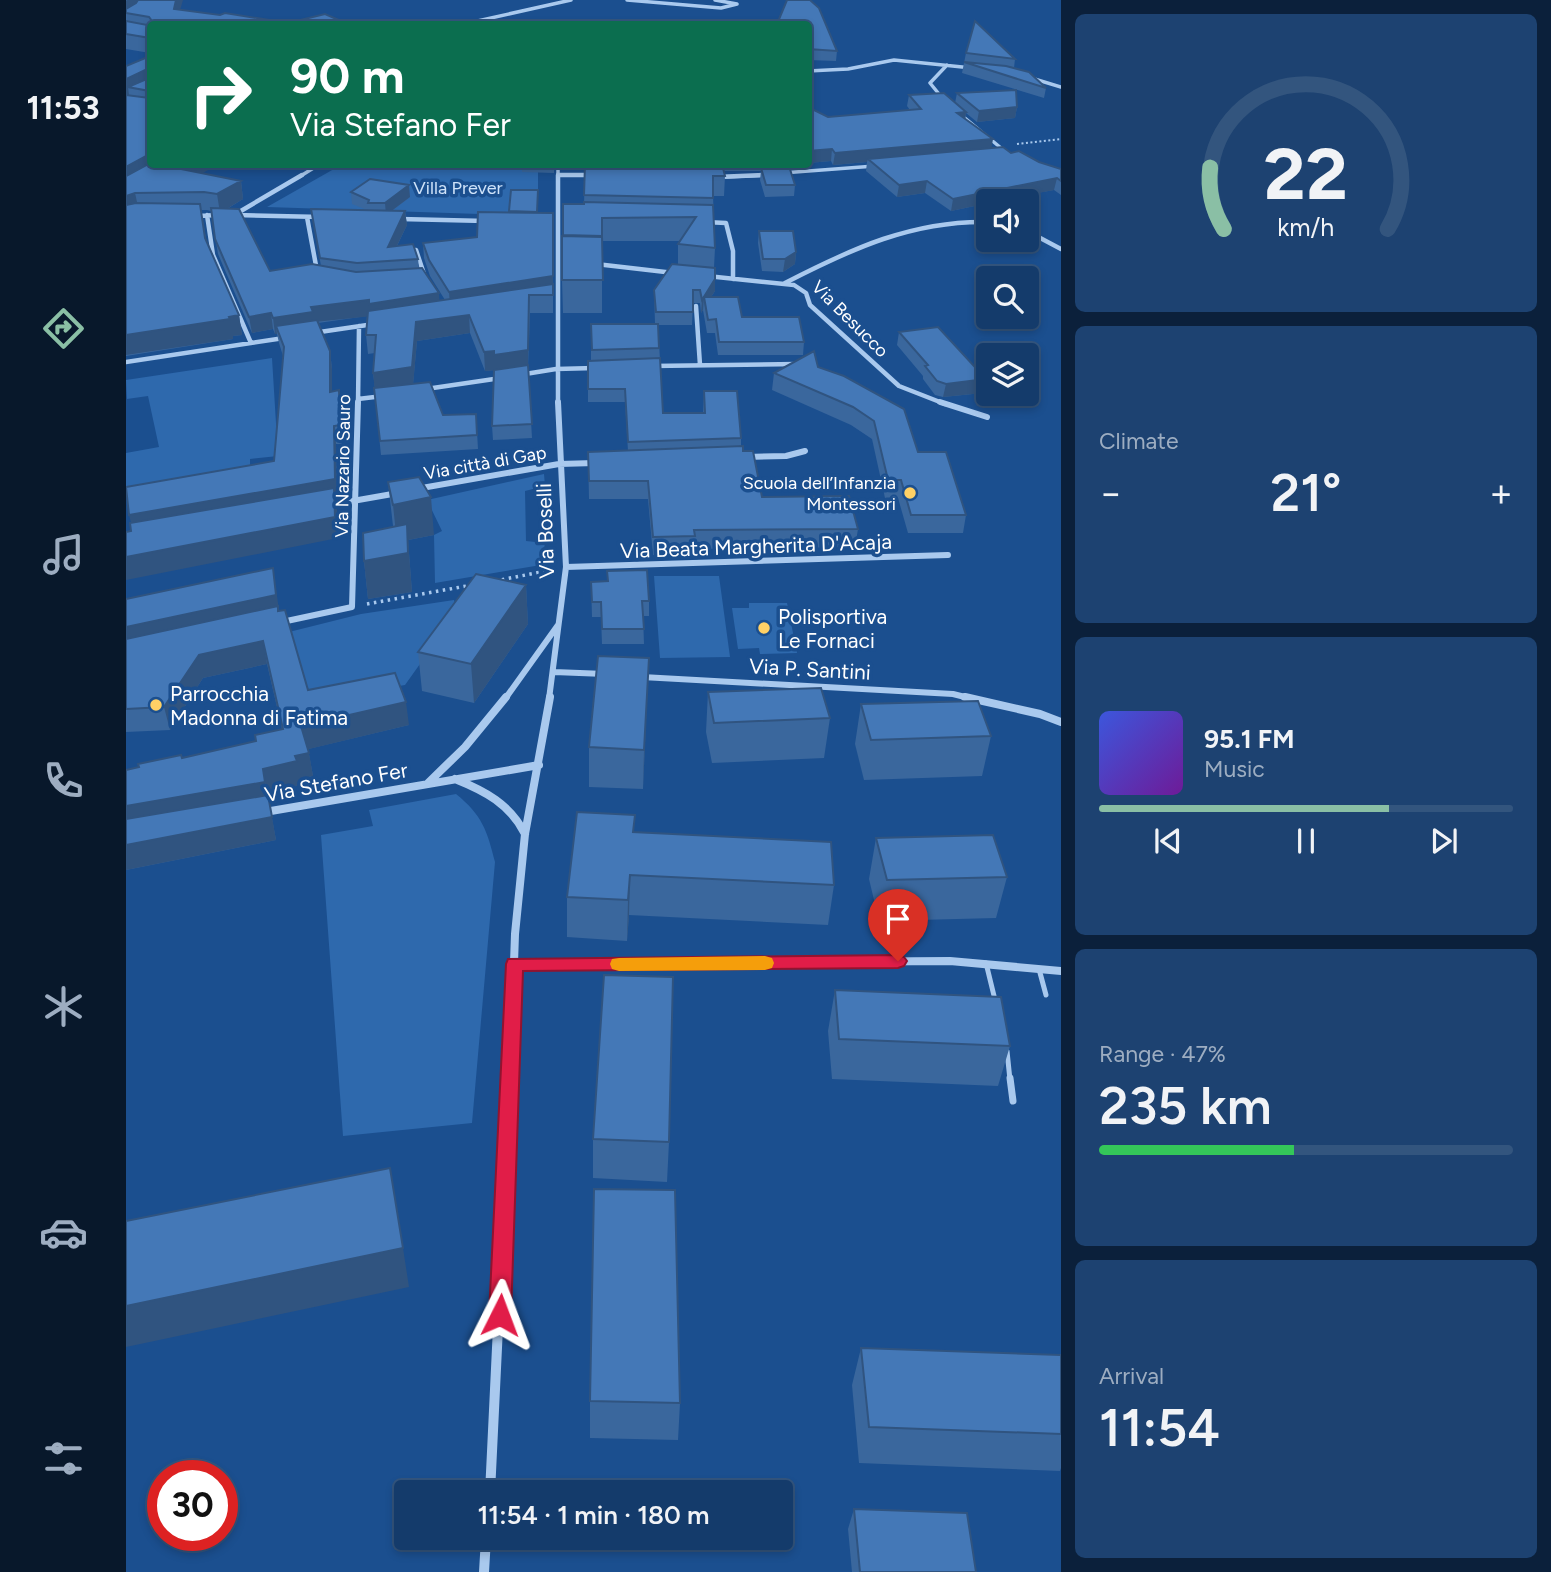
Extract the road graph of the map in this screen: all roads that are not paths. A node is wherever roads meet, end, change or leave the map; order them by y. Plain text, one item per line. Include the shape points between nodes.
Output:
1 (571, 0) edge
2 (627, 0) edge
3 (715, 0) edge
4 (477, 21) edge
5 (947, 65) junction
6 (982, 69) edge
7 (812, 71) edge
8 (1019, 75) edge
9 (1061, 87) edge
10 (948, 104) edge
11 (958, 112) edge
12 (996, 156) edge
13 (886, 165) edge
14 (313, 168) edge
15 (558, 168) edge
16 (781, 173) edge
17 (769, 174) edge
18 (558, 175) junction
19 (599, 175) edge
20 (708, 177) edge
21 (207, 215) junction
22 (233, 215) junction
23 (187, 216) edge
24 (307, 217) junction
25 (335, 218) edge
26 (390, 219) edge
27 (568, 219) edge
28 (487, 221) edge
29 (557, 221) junction
30 (698, 222) edge
31 (976, 222) edge
32 (1039, 237) edge
33 (1061, 249) edge
34 (415, 250) edge
35 (556, 262) junction
36 (568, 263) edge
37 (591, 264) edge
38 (687, 274) edge
39 (698, 275) edge
40 (318, 277) edge
41 (733, 278) junction
42 (413, 279) edge
43 (783, 284) junction
44 (696, 306) edge
45 (383, 322) edge
46 (359, 326) junction
47 (305, 334) edge
48 (292, 336) edge
49 (251, 343) junction
50 (126, 362) edge
51 (806, 363) edge
52 (700, 365) junction
53 (648, 366) edge
54 (608, 368) edge
55 (556, 369) junction
56 (517, 375) edge
57 (503, 377) edge
58 (424, 389) edge
59 (384, 395) edge
60 (358, 399) junction
61 (987, 418) dead end
62 (805, 451) dead end
63 (733, 457) edge
64 (599, 462) edge
65 (559, 464) junction
66 (358, 500) junction
67 (317, 507) edge
68 (948, 555) dead end
69 (566, 567) junction
70 (560, 621) junction
71 (272, 625) edge
72 (554, 671) junction
73 (609, 675) edge
74 (636, 676) edge
75 (1061, 722) edge
76 (538, 765) junction
77 (455, 778) junction
78 (428, 784) junction
79 (249, 815) edge
80 (525, 834) junction
81 (986, 963) junction
82 (514, 964) junction
83 (1038, 969) junction
84 (1061, 971) edge
85 (1046, 995) dead end
86 (998, 1009) edge
87 (1006, 1046) edge
88 (1013, 1101) dead end
89 (491, 1480) edge
90 (485, 1550) edge
91 (484, 1572) edge

1 - 4 street
2 - 3 street via 721,8 737,4
5 - 6 street
5 - 7 street via 886,61
5 - 10 street via 930,83
8 - 9 street
11 - 12 street via 1008,154
13 - 16 street
14 - 22 street
15 - 18 street, Via Boselli
17 - 20 street
18 - 19 street
18 - 29 street, Via Boselli
21 - 22 street
21 - 23 street
21 - 49 street via 213,255
22 - 24 street
24 - 25 street
24 - 40 street
26 - 28 street
27 - 29 street
29 - 35 street, Via Boselli
30 - 41 street via 726,223
31 - 43 street via 938,222 900,230
32 - 33 street
34 - 42 street via 426,278
35 - 36 street
35 - 55 street, Via Boselli
37 - 38 street
39 - 41 street, Via Besucco
41 - 43 street, Via Besucco
43 - 61 street, Via Besucco via 806,293 810,305 899,386
44 - 52 street
45 - 46 street
46 - 47 street
46 - 60 street, Via Nazario Sauro
48 - 49 street
49 - 50 street
51 - 52 street
52 - 53 street
54 - 55 street
55 - 56 street
55 - 65 street, Via Boselli
57 - 58 street
59 - 60 street
60 - 66 street, Via Nazario Sauro
62 - 63 street
64 - 65 street, Via città di Gap
65 - 66 street, Via città di Gap
65 - 69 street, Via Boselli
66 - 67 street, Via città di Gap
66 - 71 street, Via Nazario Sauro via 352,607
68 - 69 street, Via Beata Margherita D'Acaja
69 - 70 street, Via Boselli
70 - 72 street, Via Boselli
70 - 78 street, Via Stefano Fer via 485,726
72 - 73 street
72 - 76 street, Via Boselli
74 - 75 street, Via P. Santini via 953,694
76 - 77 street, Via Stefano Fer
76 - 80 street, Via Boselli
77 - 78 street, Via Stefano Fer
77 - 80 street via 509,807
78 - 79 street, Via Stefano Fer
80 - 82 street, Via Boselli
81 - 82 street
81 - 83 street
81 - 86 lane
82 - 89 street, Via Boselli
83 - 84 street
83 - 85 lane
87 - 88 lane
90 - 91 street

